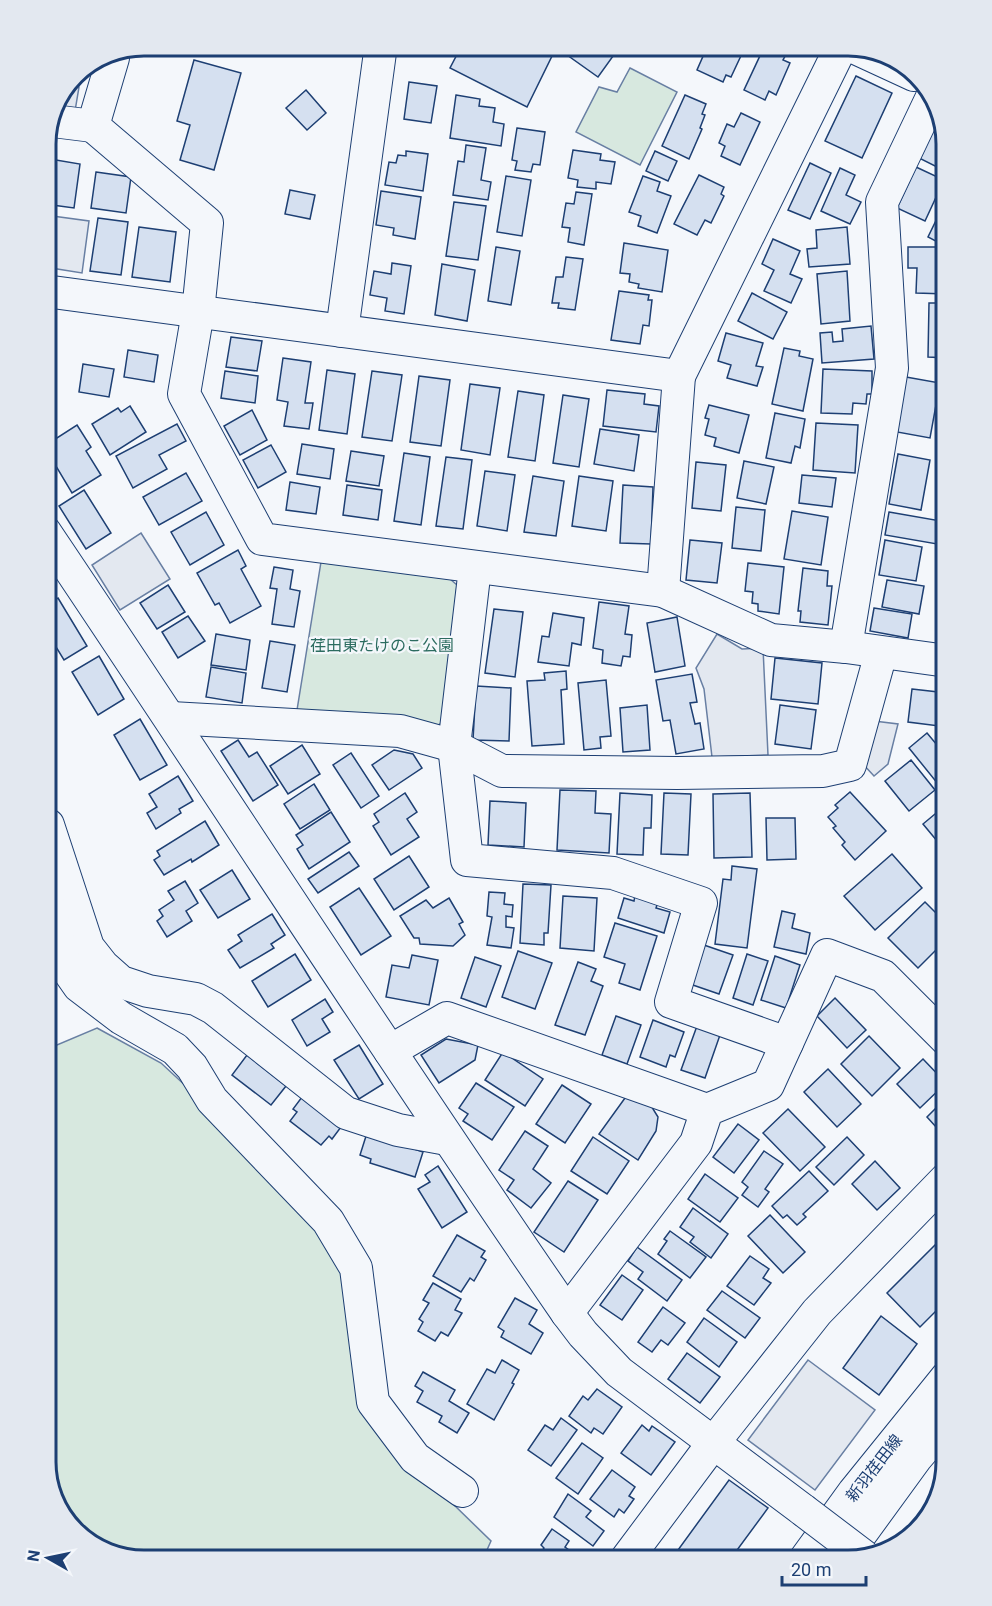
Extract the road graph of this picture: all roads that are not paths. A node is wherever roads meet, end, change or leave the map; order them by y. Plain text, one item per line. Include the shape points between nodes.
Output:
1 (380, 56) edge
2 (837, 56) edge
3 (112, 61) edge
4 (928, 106) edge
5 (58, 122) edge
6 (93, 126) junction
7 (56, 293) edge
8 (198, 312) junction
9 (342, 331) junction
10 (679, 376) junction
11 (56, 548) edge
12 (475, 568) junction
13 (663, 591) junction
14 (846, 647) junction
15 (881, 652) junction
16 (936, 660) edge
17 (171, 718) junction
18 (454, 746) junction
19 (56, 849) edge
20 (56, 936) edge
21 (936, 1029) edge
22 (787, 1043) junction
23 (390, 1052) junction
24 (707, 1110) junction
25 (447, 1139) junction
26 (936, 1189) edge
27 (567, 1313) junction
28 (936, 1391) edge
29 (936, 1435) edge
30 (714, 1442) junction
31 (462, 1491) dead end
32 (633, 1550) edge
33 (812, 1550) edge
34 (849, 1550) edge
35 (856, 1550) edge

1 - 9 street
2 - 10 street
3 - 6 street
4 - 14 street via 882,202 892,368
5 - 6 street
6 - 8 street via 207,223
7 - 8 street
8 - 9 street
8 - 12 street via 184,394 262,539
9 - 10 street
10 - 13 street
11 - 17 street
12 - 13 street
12 - 18 street
13 - 14 street via 771,640
14 - 15 street
15 - 16 street
15 - 18 street via 850,765 823,771 502,771
17 - 18 street via 400,731
17 - 23 street
18 - 22 street via 467,860 613,873 701,903 671,1002
19 - 25 street via 88,947 121,982 196,999 213,1008 346,1113 398,1130
20 - 31 street via 64,966 79,986 121,1018 175,1049 192,1067 212,1100 328,1221 356,1268 373,1402 415,1458
21 - 22 street via 883,976 827,955
22 - 24 street via 768,1085
23 - 24 street via 447,1018
23 - 25 street
24 - 27 street via 696,1143
25 - 27 street
26 - 30 street via 817,1312
27 - 30 street via 619,1372
28 - 33 street, 新羽荏田線
29 - 34 street, 新羽荏田線
30 - 32 street
30 - 35 street, bridge

